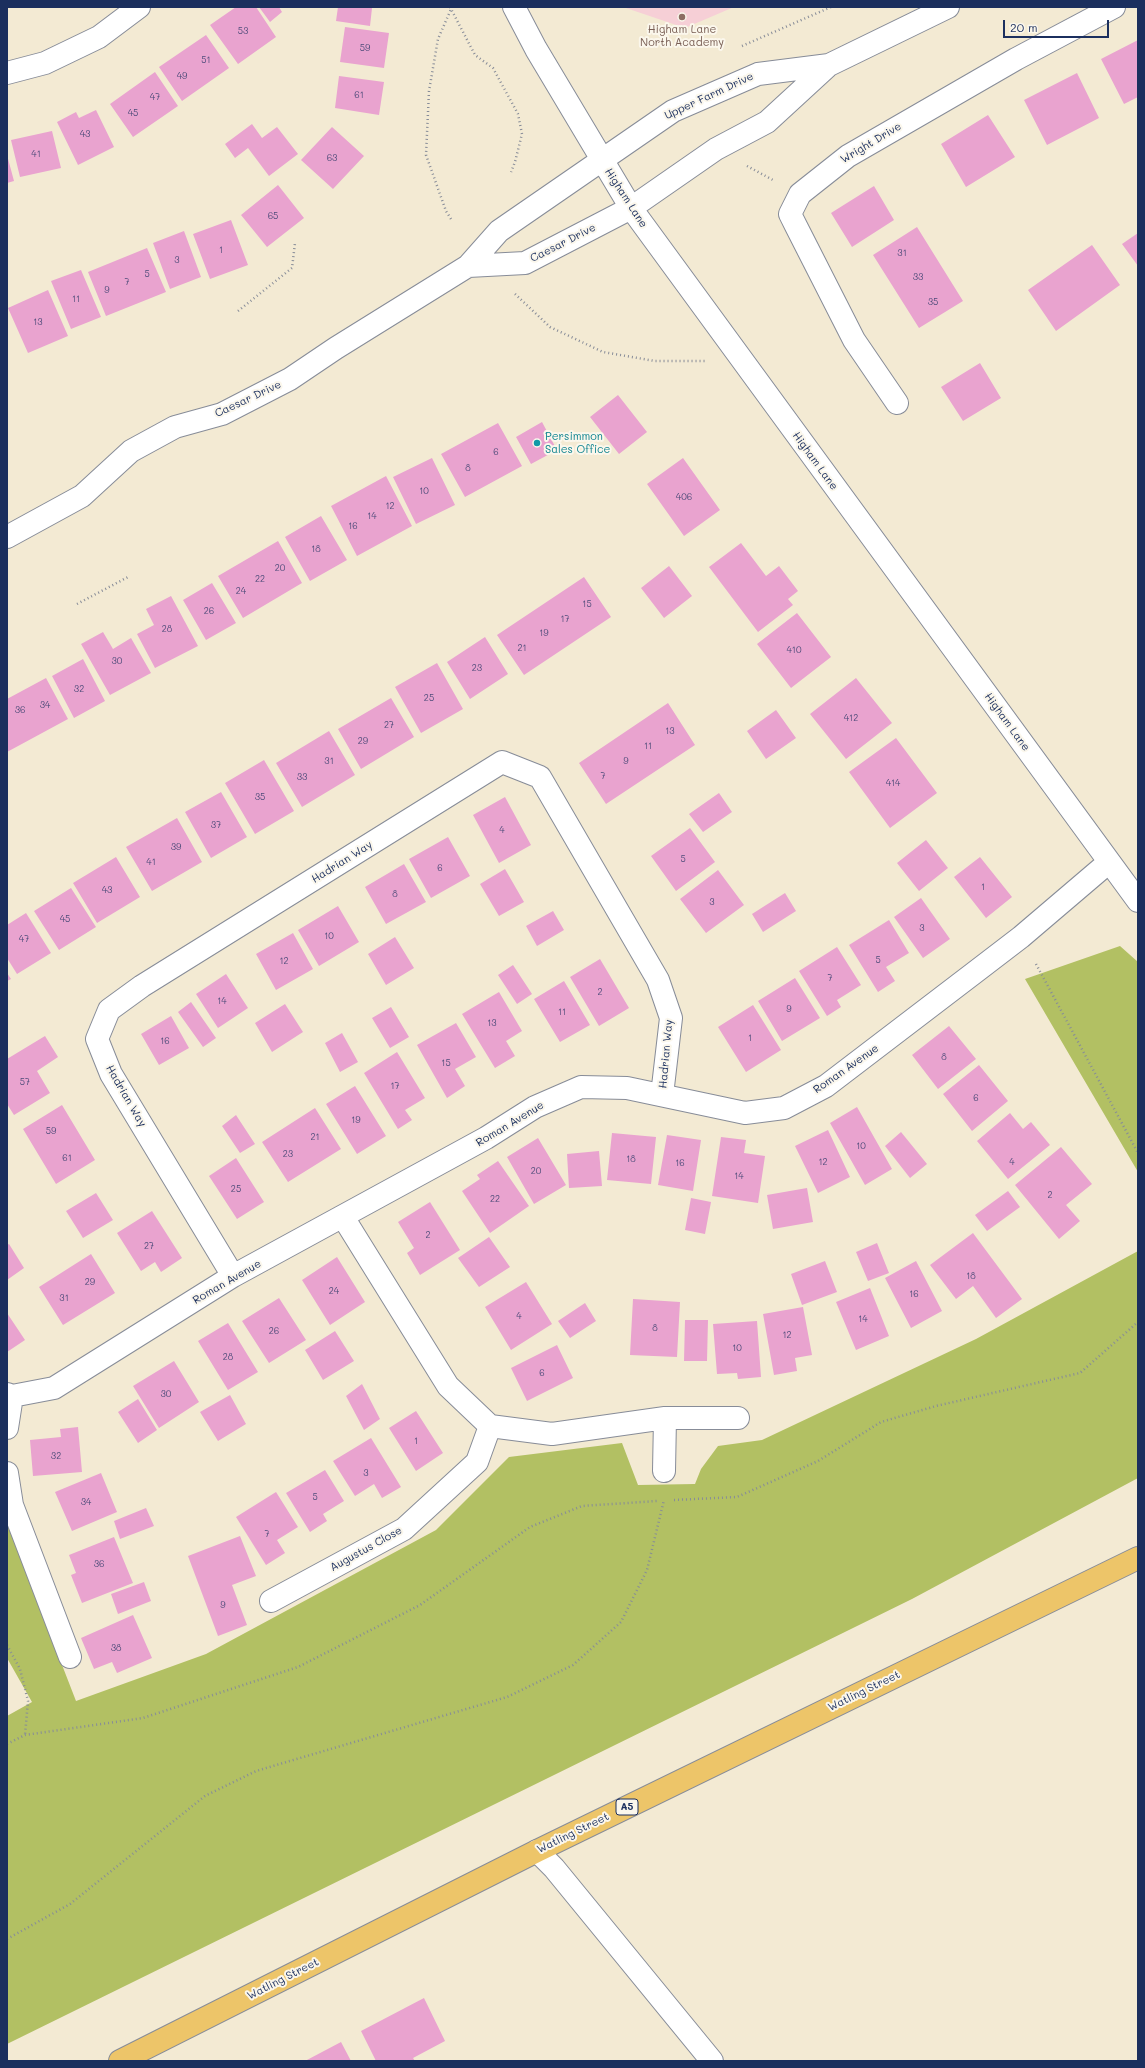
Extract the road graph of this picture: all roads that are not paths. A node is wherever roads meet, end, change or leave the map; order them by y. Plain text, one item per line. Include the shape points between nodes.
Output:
1 (139, 7) edge
2 (514, 7) edge
3 (948, 7) edge
4 (1114, 7) edge
5 (829, 65) junction
6 (7, 73) edge
7 (602, 159) junction
8 (631, 208) junction
9 (468, 266) junction
10 (897, 403) dead end
11 (7, 537) edge
12 (1109, 862) junction
13 (1138, 901) edge
14 (662, 1095) junction
15 (343, 1217) junction
16 (234, 1276) junction
17 (10, 1395) edge
18 (665, 1418) junction
19 (738, 1418) dead end
20 (490, 1426) junction
21 (7, 1428) edge
22 (664, 1471) road end
23 (7, 1473) edge
24 (1137, 1558) edge
25 (271, 1601) dead end
26 (70, 1657) dead end
27 (537, 1851) junction
28 (120, 2061) edge
29 (712, 2061) edge

1 - 6 street via 99,38 45,63
2 - 7 street, Higham Lane via 536,49
3 - 5 street, Upper Farm Drive
4 - 10 street, Wright Drive via 1016,59 848,156 800,194 790,214 854,340
5 - 7 street, Upper Farm Drive via 758,74 673,111
5 - 8 street, Upper Farm Drive via 767,122 716,150
7 - 8 street, Higham Lane
7 - 9 street, Caesar Drive via 499,230
8 - 9 street, Caesar Drive via 525,263
8 - 12 street, Higham Lane
9 - 11 street, Caesar Drive via 290,379 222,414 175,427 131,451 82,496
12 - 13 street, Higham Lane
12 - 14 street, Roman Avenue via 1021,937 826,1086 784,1108 745,1113
14 - 15 street, Roman Avenue via 627,1088 581,1087 535,1106 486,1138
14 - 16 street, Hadrian Way via 671,1018 658,980 540,777 502,762 142,986 109,1010 97,1038 111,1074
15 - 16 street, Roman Avenue
15 - 20 street via 448,1386
16 - 17 street, Roman Avenue via 54,1388
17 - 21 street
18 - 19 street
18 - 20 street via 552,1434
18 - 22 street
20 - 25 street, Augustus Close via 477,1462 404,1529
23 - 26 street via 12,1505
24 - 27 highway, Watling Street / A5
27 - 28 highway, Watling Street / A5
27 - 29 street via 554,1868

